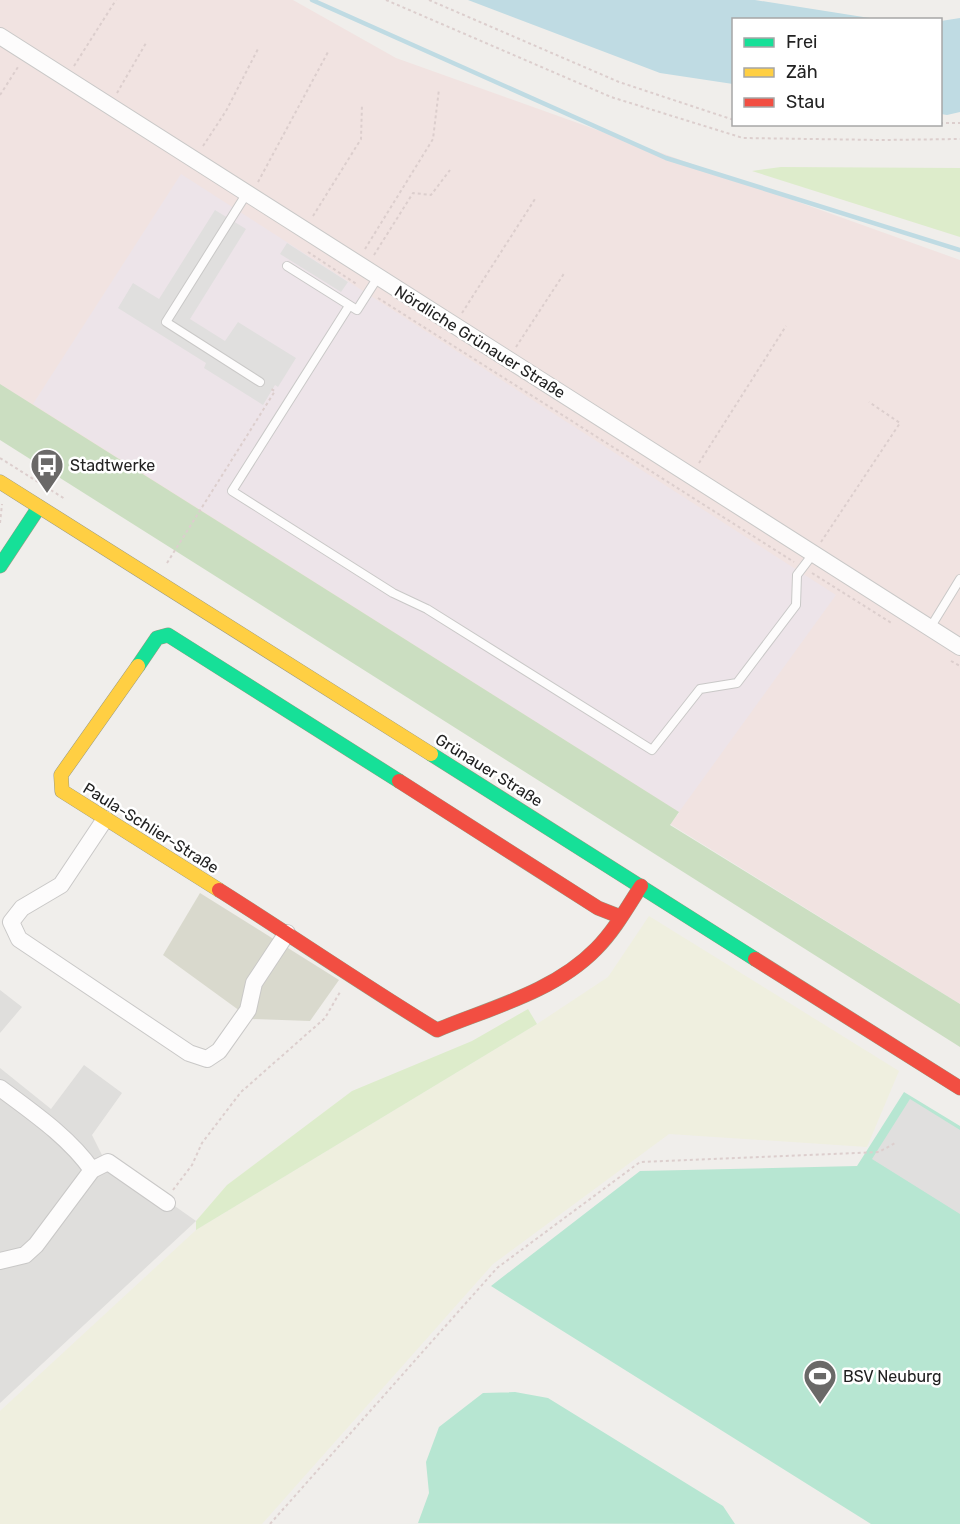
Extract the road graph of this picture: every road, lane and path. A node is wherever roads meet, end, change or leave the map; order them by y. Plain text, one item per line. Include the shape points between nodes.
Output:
1 (116, 0) edge
2 (386, 0) edge
3 (429, 0) edge
4 (0, 36) edge
5 (146, 43) dead end
6 (259, 47) dead end
7 (328, 52) dead end
8 (27, 53) junction
9 (66, 78) junction
10 (439, 89) dead end
11 (0, 95) edge
12 (362, 104) dead end
13 (109, 106) junction
14 (732, 119) edge
15 (942, 123) edge
16 (960, 123) edge
17 (960, 139) edge
18 (194, 160) junction
19 (450, 170) dead end
20 (248, 194) junction
21 (535, 199) dead end
22 (304, 230) junction
23 (287, 266) dead end
24 (366, 270) junction
25 (565, 272) dead end
26 (349, 306) junction
27 (454, 325) junction
28 (786, 326) dead end
29 (508, 360) junction
30 (260, 382) joint
31 (869, 402) dead end
32 (691, 476) junction
33 (0, 482) edge
34 (39, 507) junction
35 (813, 554) junction
36 (167, 563) dead end
37 (0, 566) edge
38 (960, 579) edge
39 (930, 628) junction
40 (960, 647) edge
41 (105, 819) junction
42 (640, 886) junction
43 (621, 917) junction
44 (287, 933) junction
45 (349, 976) junction
46 (960, 1088) edge
47 (0, 1089) edge
48 (895, 1143) dead end
49 (92, 1170) junction
50 (167, 1203) joint
51 (0, 1261) edge
52 (270, 1524) edge

1 - 9 path
2 - 17 path via 611,96 743,138
3 - 14 path via 619,82
4 - 8 street, Nördliche Grünauer Straße
5 - 13 path
6 - 18 path via 226,111
7 - 20 path via 270,162
8 - 9 street, Nördliche Grünauer Straße
8 - 11 path
9 - 13 street, Nördliche Grünauer Straße
10 - 24 path via 433,139
12 - 22 path via 361,139
13 - 18 street, Nördliche Grünauer Straße
15 - 16 path
18 - 20 street, Nördliche Grünauer Straße
19 - 24 path via 431,195 413,193
20 - 22 street, Nördliche Grünauer Straße
20 - 30 lane via 166,322
21 - 27 path
22 - 24 street, Nördliche Grünauer Straße
23 - 26 lane
24 - 26 lane via 357,310
24 - 27 street, Nördliche Grünauer Straße
25 - 29 path
26 - 35 lane via 232,491 652,750 700,689 737,683 796,605 797,575
27 - 29 street, Nördliche Grünauer Straße
28 - 32 path
29 - 32 street, Nördliche Grünauer Straße
30 - 36 path via 275,391
31 - 35 path via 900,423
32 - 35 street, Nördliche Grünauer Straße
33 - 34 street, Grünauer Straße
34 - 37 street
34 - 42 street, Grünauer Straße
35 - 39 street, Nördliche Grünauer Straße
38 - 39 lane
39 - 40 street, Nördliche Grünauer Straße
41 - 43 street, Paula-Schlier-Straße via 62,791 61,775 157,638 168,635 598,908
41 - 44 street, Paula-Schlier-Straße
41 - 44 street via 61,885 22,908 11,922 19,939 189,1053 207,1059 219,1051 248,1010 254,982
42 - 43 street, Paula-Schlier-Straße
42 - 46 street, Grünauer Straße
43 - 45 street, Paula-Schlier-Straße via 586,958 558,979 437,1030
44 - 45 street, Paula-Schlier-Straße
45 - 50 path via 325,1018 241,1092 202,1143
47 - 49 street via 38,1116
48 - 52 path via 879,1152 640,1162 498,1268
49 - 50 street via 108,1162
49 - 51 street via 36,1245 25,1255

